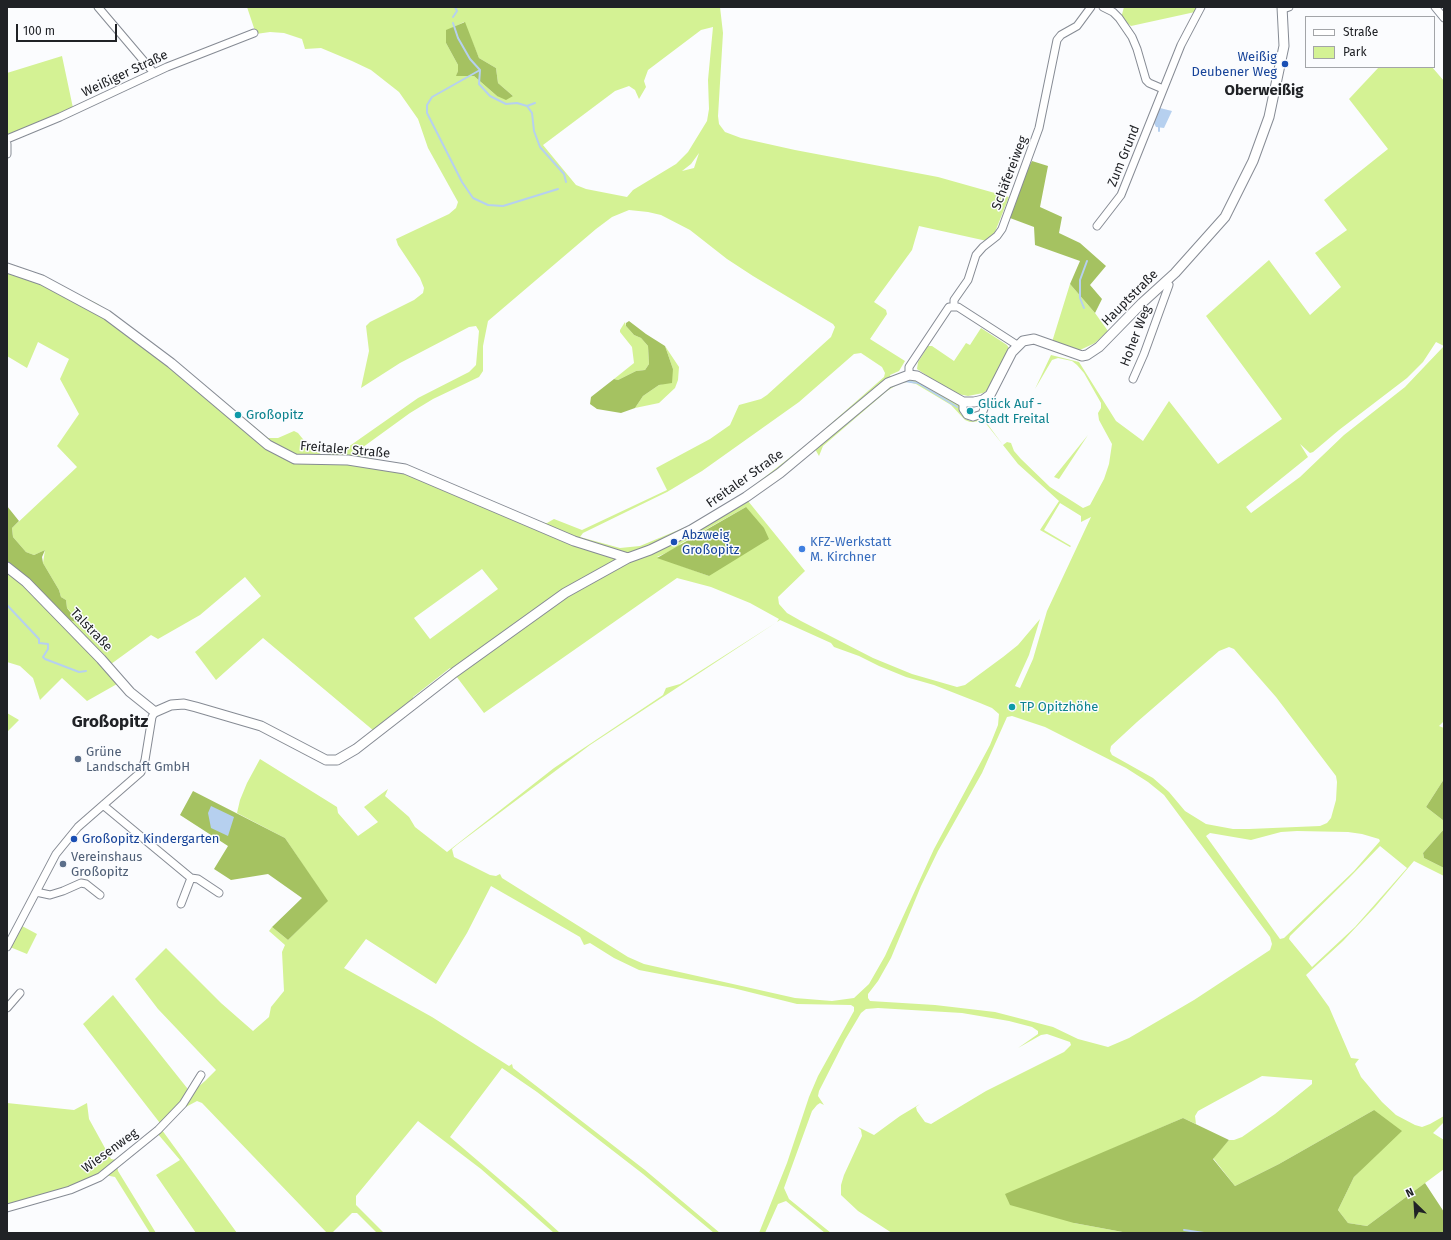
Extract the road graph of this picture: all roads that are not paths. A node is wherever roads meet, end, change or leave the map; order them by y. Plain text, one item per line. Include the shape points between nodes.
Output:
1 (98, 7) edge
2 (1091, 7) edge
3 (1103, 7) edge
4 (1201, 7) edge
5 (1435, 7) edge
6 (1284, 8) edge
7 (1444, 18) edge
8 (254, 33) dead end
9 (154, 73) junction
10 (1163, 89) junction
11 (7, 139) edge
12 (7, 144) edge
13 (7, 154) edge
14 (1097, 226) dead end
15 (7, 268) edge
16 (1164, 283) junction
17 (954, 306) junction
18 (1017, 345) junction
19 (909, 374) junction
20 (1133, 379) dead end
21 (983, 400) junction
22 (964, 402) junction
23 (628, 558) junction
24 (7, 567) edge
25 (155, 712) junction
26 (103, 805) junction
27 (191, 878) junction
28 (36, 892) junction
29 (219, 893) dead end
30 (100, 896) dead end
31 (181, 904) dead end
32 (7, 947) edge
33 (20, 993) dead end
34 (7, 1008) edge
35 (201, 1075) dead end
36 (7, 1208) edge

1 - 9 street
2 - 17 street, Schäfereiweg via 1077,26 1057,40 1039,128 1002,229 976,255 968,280 954,300
3 - 10 street via 1116,16 1132,37 1146,80 1149,84
4 - 10 street, Zum Grund via 1189,27
5 - 7 street
6 - 16 street, Hauptstraße via 1284,46 1269,117 1253,161 1220,224
8 - 9 street, Weißiger Straße
9 - 11 street, Weißiger Straße
10 - 14 street, Zum Grund via 1121,195
12 - 13 street
15 - 23 street, Freitaler Straße via 48,284 116,321 268,444 295,459 348,460 405,469 574,541
16 - 18 street, Hauptstraße via 1099,347 1087,355 1078,356 1034,339
16 - 20 street, Hoher Weg via 1169,285
17 - 18 street via 978,318
17 - 19 street via 946,311 909,367
18 - 21 street via 994,389
19 - 22 street
19 - 23 street, Freitaler Straße via 888,383 780,473 746,497 691,530
21 - 22 street
21 - 22 street via 985,406 982,414 973,417 967,415 963,409
23 - 25 street, Freitaler Straße via 566,593 456,672 356,749 337,760 326,760 261,726 196,707 184,704 171,705
24 - 25 street, Talstraße via 26,582 130,692
25 - 26 street via 150,723 141,772
26 - 27 street
26 - 28 street via 78,827 56,854
27 - 29 street via 198,879
27 - 31 street
28 - 30 street via 50,895 81,883
28 - 32 street
33 - 34 street
35 - 36 street, Wiesenweg via 184,1104 158,1130 100,1177 70,1190

